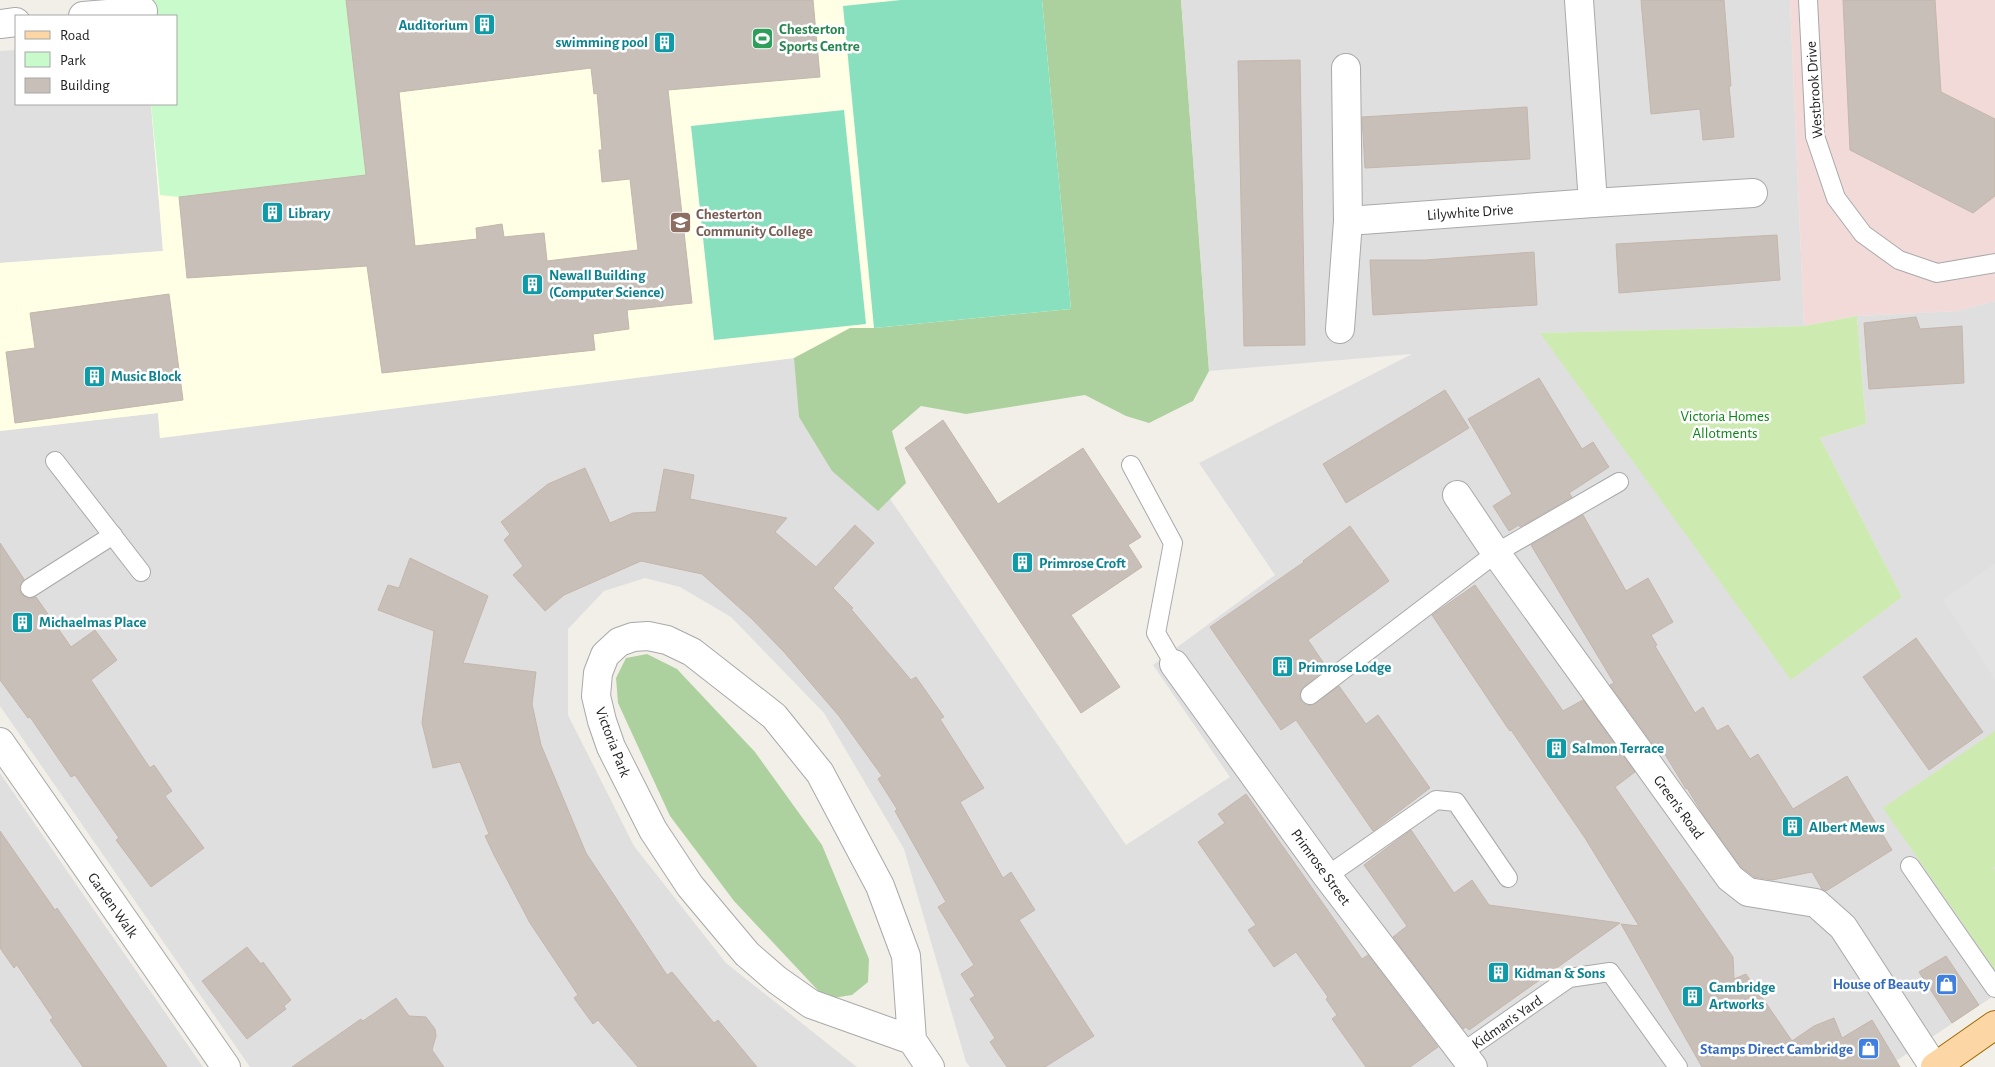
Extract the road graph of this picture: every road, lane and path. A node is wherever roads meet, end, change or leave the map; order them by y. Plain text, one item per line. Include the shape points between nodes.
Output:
1 (1579, 0) edge
2 (1808, 0) edge
3 (143, 11) dead end
4 (95, 15) edge
5 (15, 22) edge
6 (0, 24) edge
7 (1346, 68) dead end
8 (1753, 193) dead end
9 (1593, 203) junction
10 (1348, 221) junction
11 (1995, 263) edge
12 (1340, 329) dead end
13 (55, 461) dead end
14 (1131, 466) dead end
15 (1619, 482) dead end
16 (1457, 494) dead end
17 (113, 534) junction
18 (1496, 553) junction
19 (141, 572) dead end
20 (30, 588) dead end
21 (1174, 664) joint
22 (1310, 695) dead end
23 (0, 742) edge
24 (1910, 866) dead end
25 (1327, 876) junction
26 (1508, 878) dead end
27 (1995, 988) edge
28 (1995, 1025) edge
29 (912, 1040) junction
30 (1468, 1060) edge
31 (226, 1067) edge
32 (930, 1067) edge
33 (1678, 1067) edge
34 (1934, 1067) edge

1 - 9 street
2 - 11 lane, Westbrook Drive via 1815,136 1836,198 1863,234 1899,260 1937,273
3 - 4 street
5 - 6 street
7 - 10 street
8 - 9 street, Lilywhite Drive
9 - 10 street, Lilywhite Drive
10 - 12 street
13 - 17 lane
14 - 21 lane via 1173,543 1156,633
15 - 18 lane
16 - 18 street, Green's Road
17 - 19 lane
17 - 20 lane
18 - 22 lane
18 - 34 street, Green's Road via 1730,878 1748,892 1816,903 1844,927
21 - 25 street, Primrose Street
23 - 31 street, Garden Walk
24 - 27 lane
25 - 26 lane via 1436,800 1456,802
25 - 30 street, Primrose Street
28 - 34 main road
29 - 29 street, Victoria Park via 811,1004 747,954 690,886 649,822 611,747 602,721 596,696 598,673 606,655 619,642 648,636 667,640 692,652 774,716 820,773 880,886 906,956
29 - 32 street, Victoria Park
30 - 33 lane, Kidman's Yard via 1569,978 1610,972

